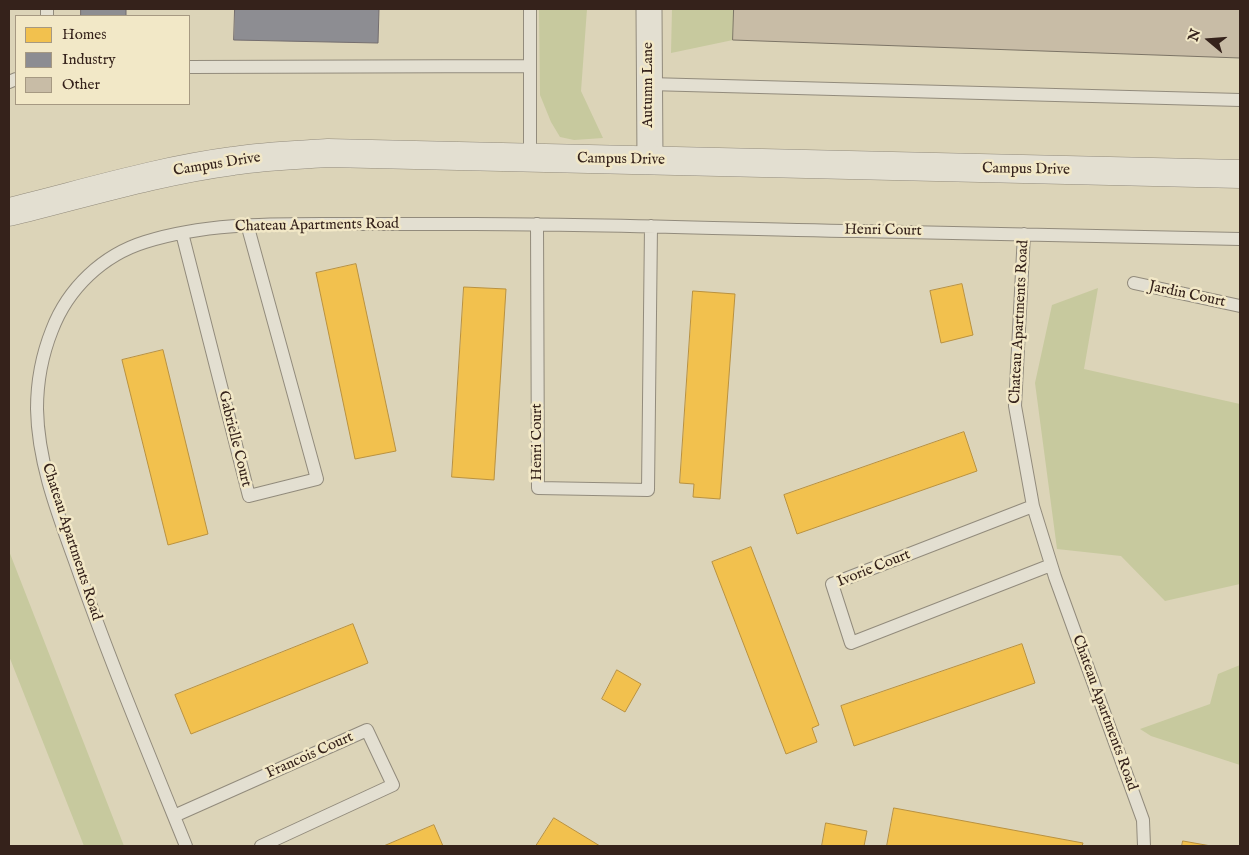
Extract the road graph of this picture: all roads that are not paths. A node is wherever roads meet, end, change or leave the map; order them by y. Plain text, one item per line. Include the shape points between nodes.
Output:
1 (530, 9) edge
2 (649, 9) edge
3 (530, 66) junction
4 (190, 67) edge
5 (649, 84) junction
6 (1240, 100) edge
7 (530, 158) junction
8 (650, 161) junction
9 (1240, 174) edge
10 (9, 212) edge
11 (247, 224) junction
12 (537, 224) junction
13 (651, 226) junction
14 (182, 233) junction
15 (1024, 234) junction
16 (1240, 239) edge
17 (1134, 283) dead end
18 (1240, 306) edge
19 (1033, 506) junction
20 (1051, 565) junction
21 (174, 816) junction
22 (186, 846) edge
23 (260, 846) edge
24 (1144, 846) edge

1 - 3 lane
2 - 5 street, Autumn Lane
3 - 4 lane
3 - 7 lane
5 - 6 lane
5 - 8 street, Autumn Lane
7 - 8 street, Campus Drive
7 - 10 street, Campus Drive via 328,153 234,160 150,176
8 - 9 street, Campus Drive
11 - 12 lane, Chateau Apartments Road
11 - 14 lane, Chateau Apartments Road
11 - 14 lane, Gabrielle Court via 317,479 248,496
12 - 13 lane, Henri Court
12 - 13 lane, Henri Court via 538,488 639,490 648,490
13 - 15 lane, Henri Court
14 - 21 lane, Chateau Apartments Road via 122,250 81,282 53,327 38,381 37,411 54,501 95,618
15 - 16 lane, Chateau Apartments Road
15 - 19 lane, Chateau Apartments Road via 1015,406
17 - 18 lane, Jardin Court
19 - 20 lane, Chateau Apartments Road
19 - 20 lane, Ivorie Court via 832,584 851,643
20 - 24 lane, Chateau Apartments Road via 1143,820
21 - 22 lane, Chateau Apartments Road
21 - 23 lane, Francois Court via 367,730 393,785

